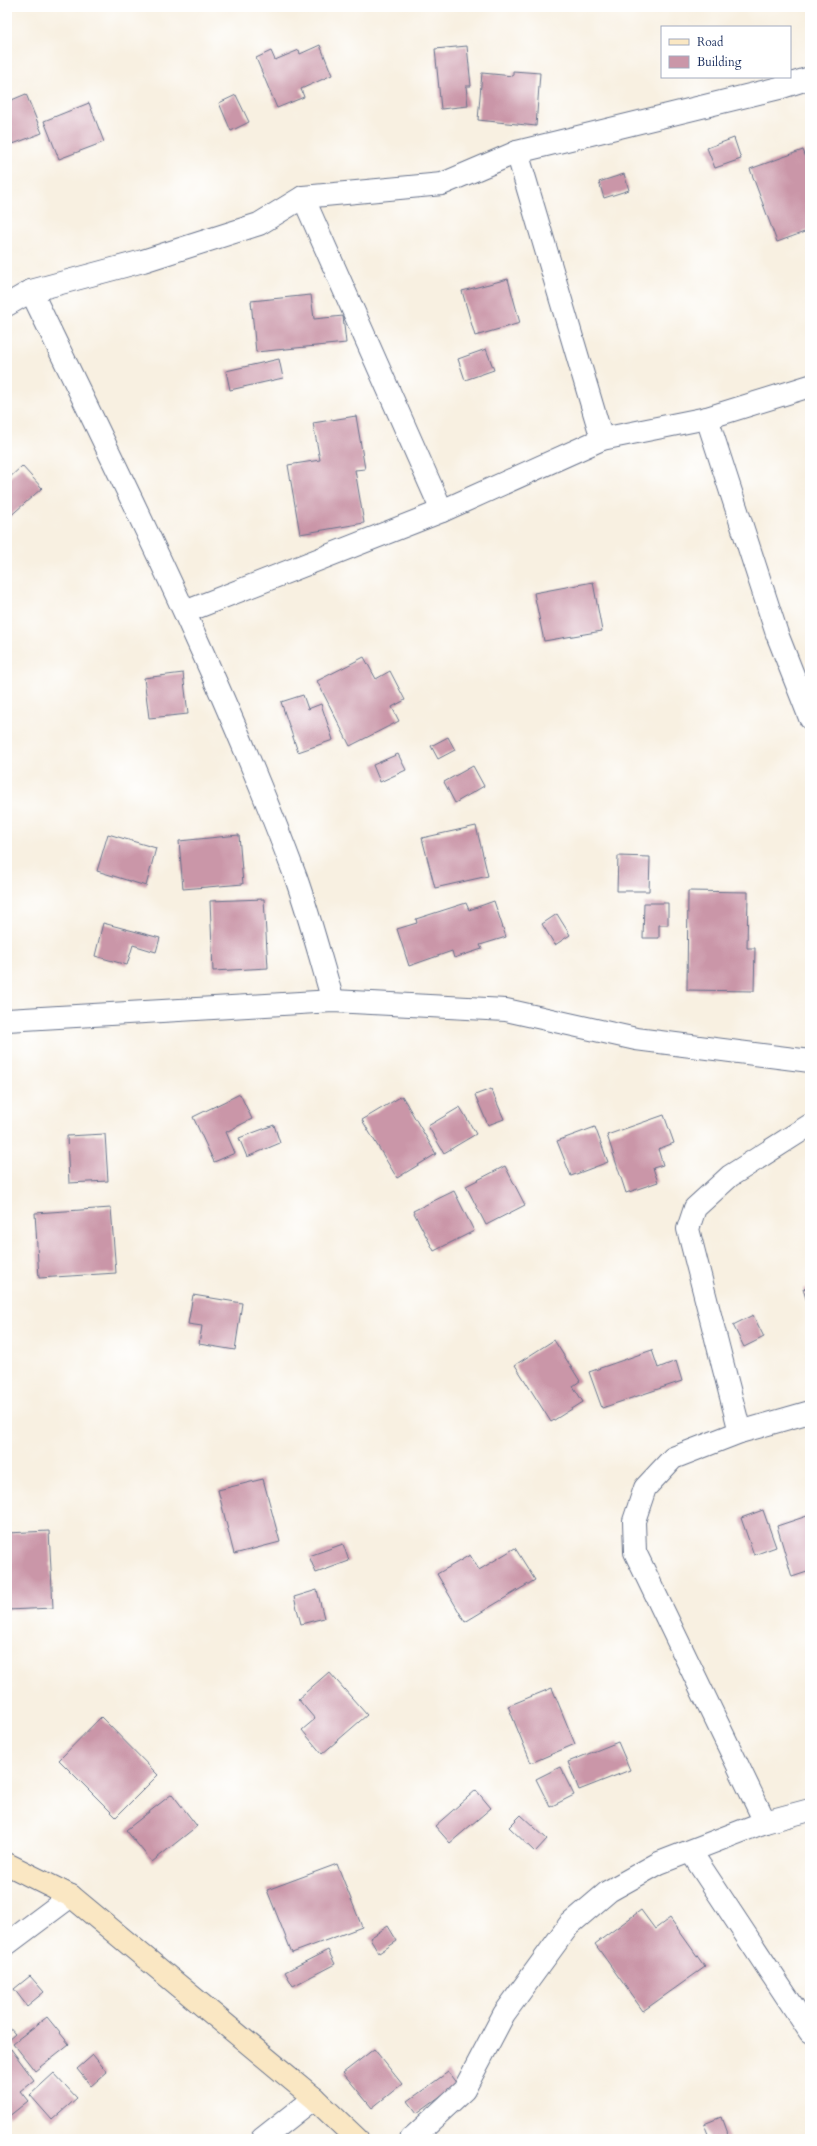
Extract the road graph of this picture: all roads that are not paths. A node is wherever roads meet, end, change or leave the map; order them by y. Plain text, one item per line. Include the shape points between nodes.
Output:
1 (810, 78) edge
2 (517, 152) junction
3 (302, 197) junction
4 (31, 291) junction
5 (7, 305) edge
6 (810, 386) edge
7 (707, 418) junction
8 (602, 439) junction
9 (442, 511) junction
10 (185, 612) junction
11 (810, 718) edge
12 (333, 1001) junction
13 (7, 1020) edge
14 (810, 1061) edge
15 (810, 1125) edge
16 (810, 1412) edge
17 (740, 1432) junction
18 (810, 1810) edge
19 (765, 1822) junction
20 (691, 1852) junction
21 (7, 1864) edge
22 (71, 1896) junction
23 (7, 1944) edge
24 (810, 2032) edge
25 (314, 2098) junction
26 (262, 2139) edge
27 (357, 2139) edge
28 (411, 2139) edge

1 - 2 street via 780,88
2 - 3 street via 442,184
2 - 8 street
3 - 4 street via 259,224 143,261
3 - 9 street
4 - 5 street
4 - 10 street
6 - 7 street
7 - 8 street
7 - 11 street via 777,634
8 - 9 street
9 - 10 street
10 - 12 street via 239,736 296,880
12 - 13 street
12 - 14 street via 506,1010 636,1039
15 - 17 street via 730,1176 695,1208 688,1229
16 - 17 street
17 - 19 street via 673,1458 646,1488 634,1521 635,1552
18 - 19 street
19 - 20 street
20 - 24 street
20 - 28 street via 658,1863 609,1891 569,1925 504,2014 464,2090
21 - 22 street
22 - 23 street
22 - 25 street
25 - 26 street
25 - 27 street

